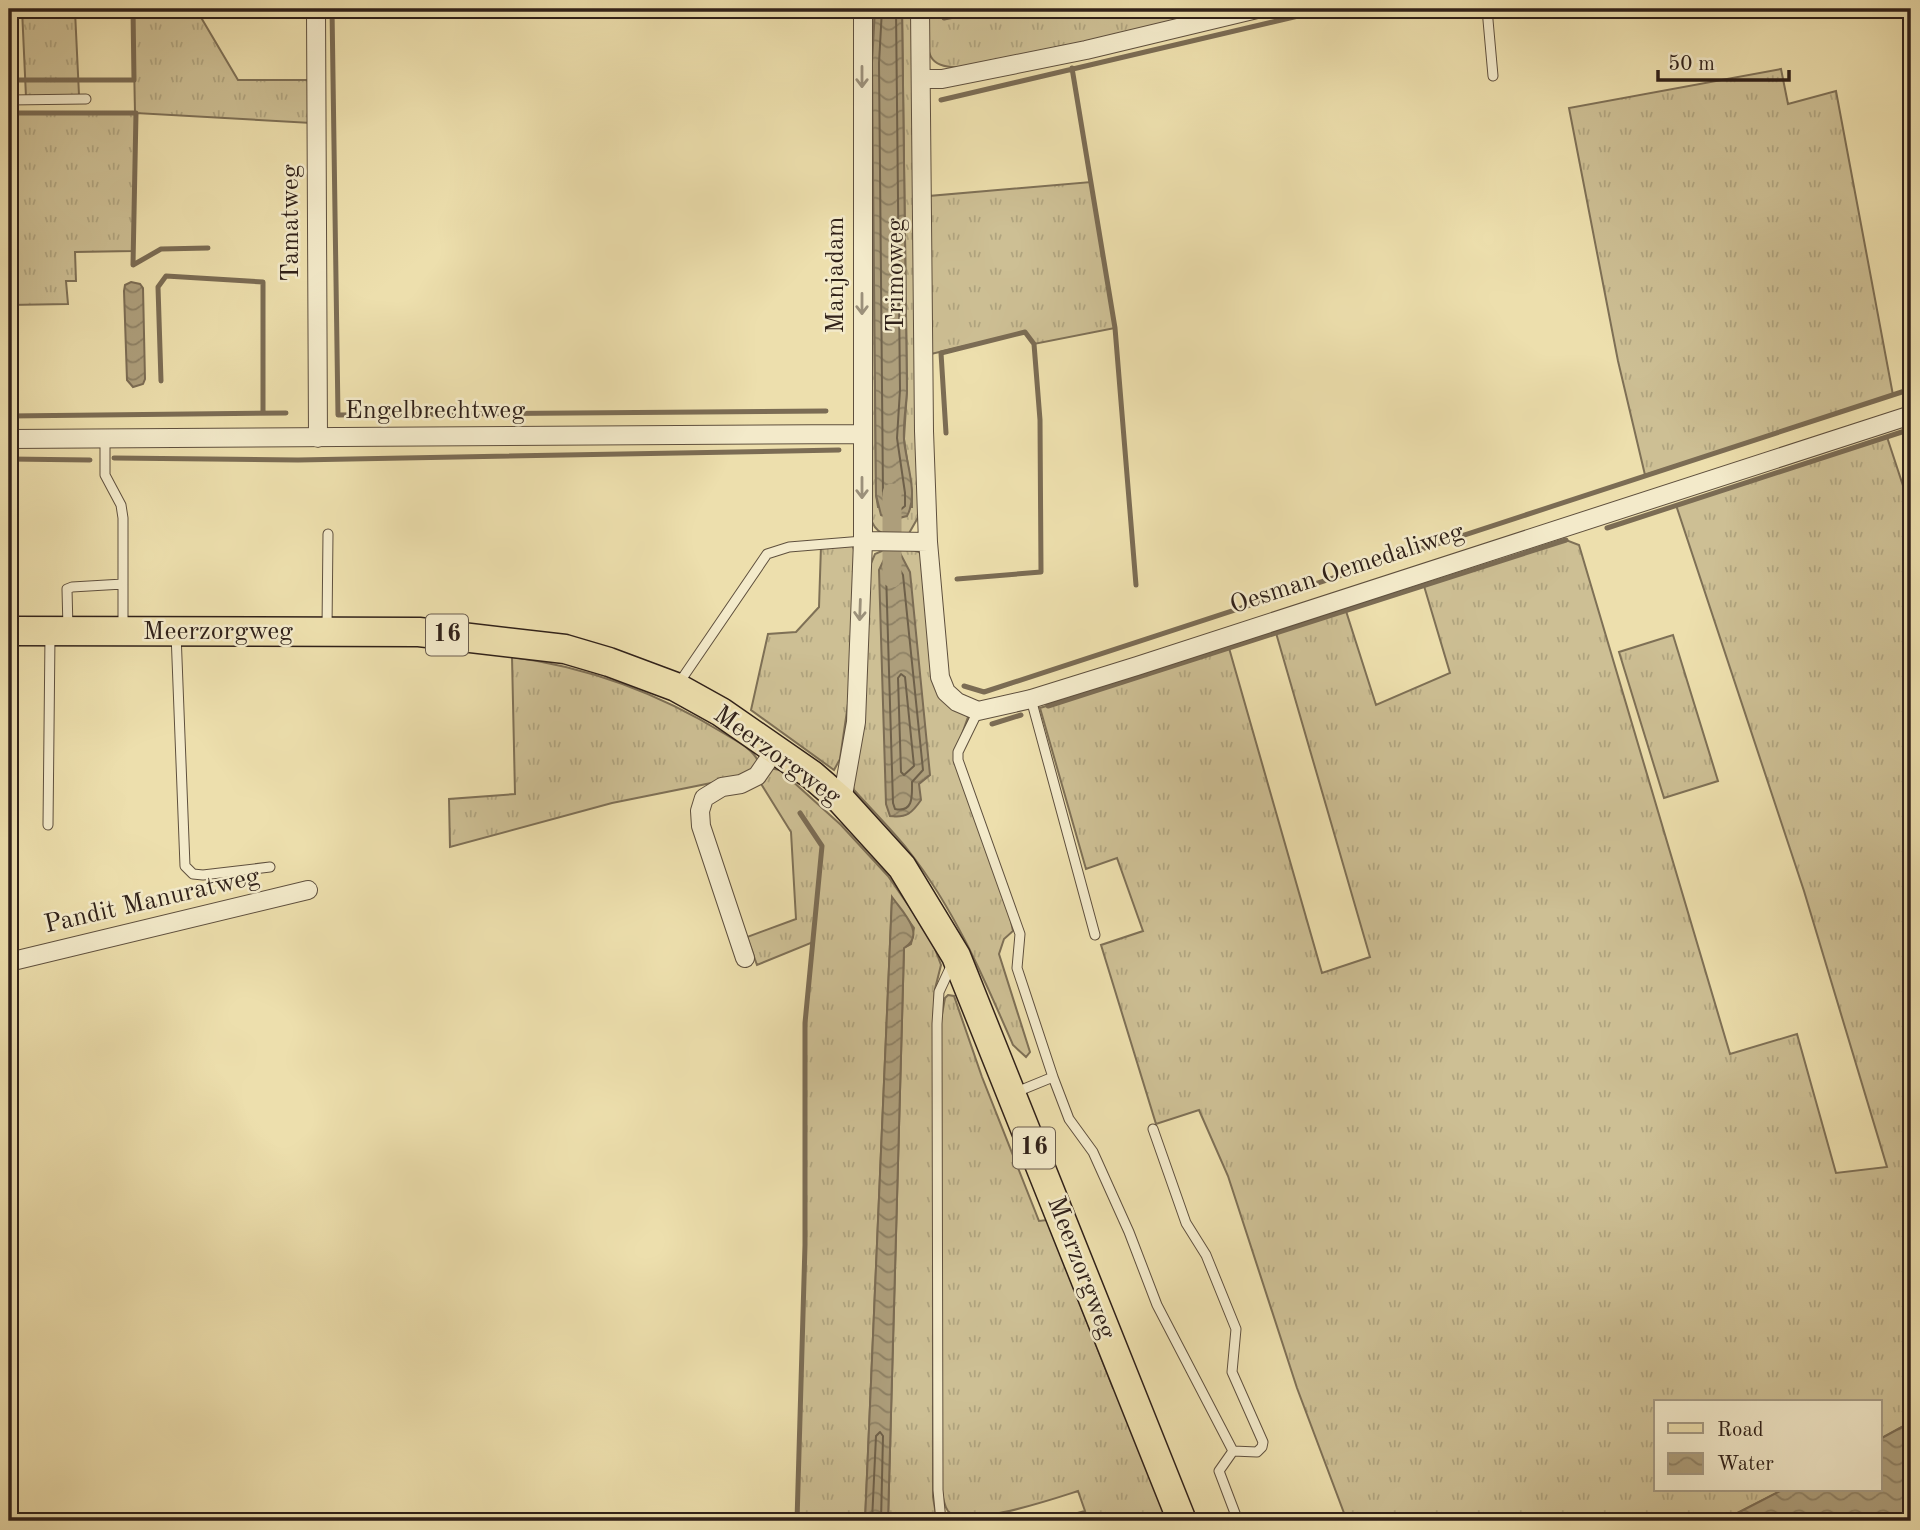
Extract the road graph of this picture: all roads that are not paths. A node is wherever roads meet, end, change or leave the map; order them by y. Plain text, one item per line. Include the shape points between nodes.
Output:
1 (316, 9) edge
2 (863, 9) edge
3 (920, 9) edge
4 (1257, 9) edge
5 (1487, 9) edge
6 (1493, 76) dead end
7 (921, 79) junction
8 (86, 99) dead end
9 (9, 100) edge
10 (1908, 168) dead end
11 (1911, 189) edge
12 (1911, 415) edge
13 (862, 434) junction
14 (318, 438) junction
15 (9, 439) edge
16 (104, 439) junction
17 (328, 534) dead end
18 (868, 542) junction
19 (923, 542) junction
20 (123, 584) junction
21 (9, 631) edge
22 (59, 631) junction
23 (123, 631) junction
24 (176, 632) junction
25 (327, 633) junction
26 (676, 687) junction
27 (1031, 699) junction
28 (978, 711) junction
29 (775, 750) junction
30 (842, 801) junction
31 (48, 825) dead end
32 (271, 867) dead end
33 (308, 890) dead end
34 (1095, 935) dead end
35 (956, 956) junction
36 (744, 958) dead end
37 (9, 962) edge
38 (1053, 1077) junction
39 (1012, 1093) junction
40 (1153, 1129) dead end
41 (1233, 1451) junction
42 (941, 1521) edge
43 (1182, 1521) edge
44 (1237, 1521) edge

1 - 14 street, Tamatweg
2 -> 13 street, Manjadam
3 - 7 street, Trimoweg
4 - 7 street via 1086,50 942,79
5 - 6 lane
7 - 19 street, Trimoweg
8 - 9 lane
10 - 11 lane
12 - 27 street, Oesman Oemedaliweg
13 - 14 street, Engelbrechtweg
13 -> 18 street, Manjadam
14 - 16 street, Engelbrechtweg
15 - 16 street, Engelbrechtweg
16 - 20 lane via 105,475 123,518
17 - 25 lane
18 - 19 street
18 - 26 lane via 789,547 767,554
18 -> 30 street, Manjadam via 856,722
19 - 28 street via 940,677 957,702
20 - 22 lane via 67,589
20 - 23 lane
21 - 22 main road, Meerzorgweg / 16
22 - 23 main road, Meerzorgweg / 16
22 - 31 lane
23 - 24 main road, Meerzorgweg / 16
24 - 25 main road, Meerzorgweg / 16
24 - 32 lane via 185,866 203,876
25 - 26 main road, Meerzorgweg / 16 via 419,632 565,649
26 - 29 main road, Meerzorgweg / 16
27 - 28 street, Oesman Oemedaliweg
27 - 34 lane
28 - 38 lane via 958,760 1020,934 1017,968
29 - 30 main road, Meerzorgweg / 16
29 - 36 street via 757,776 704,798 700,811
30 - 35 main road, Meerzorgweg / 16 via 902,867
33 - 37 street, Pandit Manuratweg
35 - 39 main road, Meerzorgweg / 16
35 - 42 lane via 939,992 937,1024 937,1490
38 - 39 lane
38 - 41 lane via 1069,1119 1093,1152 1157,1305
39 - 43 main road, Meerzorgweg / 16
40 - 41 lane via 1186,1223 1206,1255 1236,1329 1232,1372 1263,1442 1257,1452
41 - 44 lane via 1219,1472

